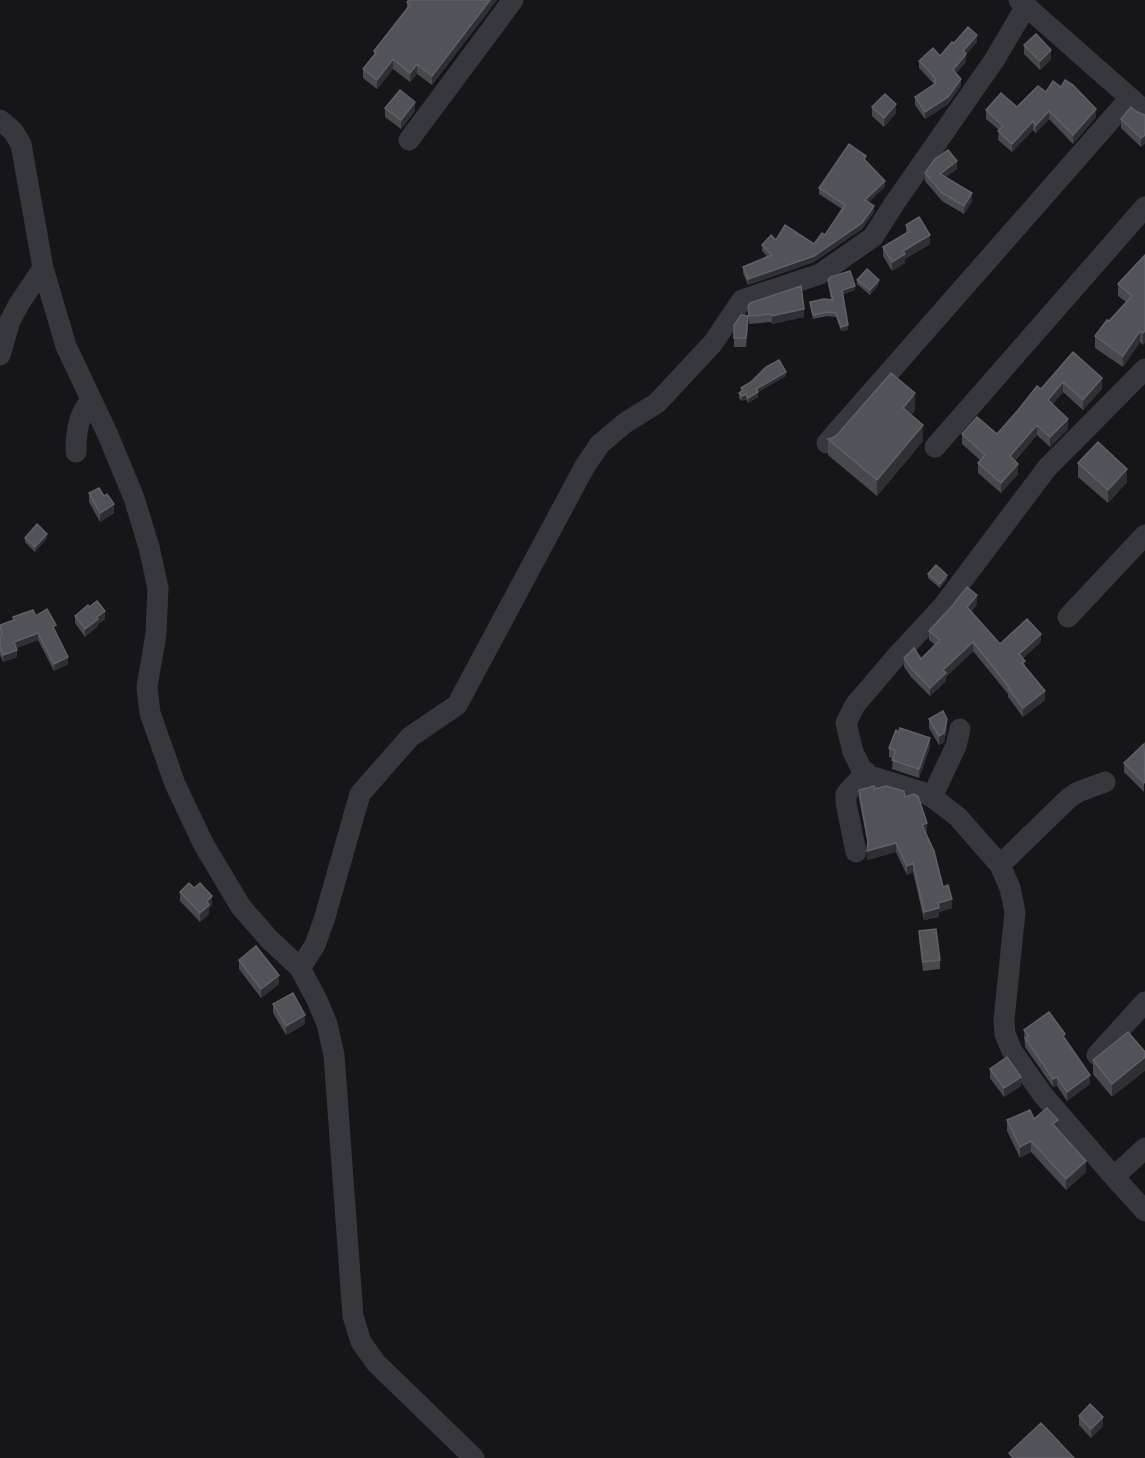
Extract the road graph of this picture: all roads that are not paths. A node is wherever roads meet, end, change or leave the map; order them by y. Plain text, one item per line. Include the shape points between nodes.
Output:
1 (513, 0) edge
2 (1022, 3) edge
3 (1138, 104) edge
4 (0, 120) edge
5 (409, 140) dead end
6 (1145, 207) edge
7 (43, 268) junction
8 (0, 355) edge
9 (1145, 369) edge
10 (92, 400) junction
11 (827, 443) edge
12 (935, 447) dead end
13 (76, 452) dead end
14 (1145, 535) edge
15 (1068, 616) dead end
16 (960, 729) dead end
17 (866, 772) junction
18 (1105, 782) dead end
19 (932, 797) junction
20 (856, 852) dead end
21 (1000, 865) junction
22 (300, 968) junction
23 (1145, 1002) edge
24 (1097, 1055) edge
25 (1145, 1148) edge
26 (1114, 1177) junction
27 (1145, 1210) edge
28 (474, 1458) edge

1 - 5 street
2 - 3 street
2 - 22 street via 995,59 873,237 820,274 742,300 713,344 657,403 600,444 457,705 410,737 360,794 324,920 315,945
3 - 11 street
4 - 7 street via 21,144
6 - 12 street
7 - 8 street via 10,321
7 - 10 street via 66,346
9 - 17 street via 1047,468 943,606 855,705 846,723 852,752
10 - 13 street via 81,414
10 - 22 street via 134,498 158,588 156,634 147,687 150,713 175,784 204,845 241,907
14 - 15 street
16 - 19 street
17 - 19 street
17 - 20 street via 846,794
18 - 21 street via 1069,798
19 - 21 street via 958,817
21 - 26 street via 1015,912 1005,1034 1012,1051 1043,1095
22 - 28 street via 327,1024 334,1055 353,1316 360,1342 376,1363
23 - 24 street
25 - 26 street
26 - 27 street

